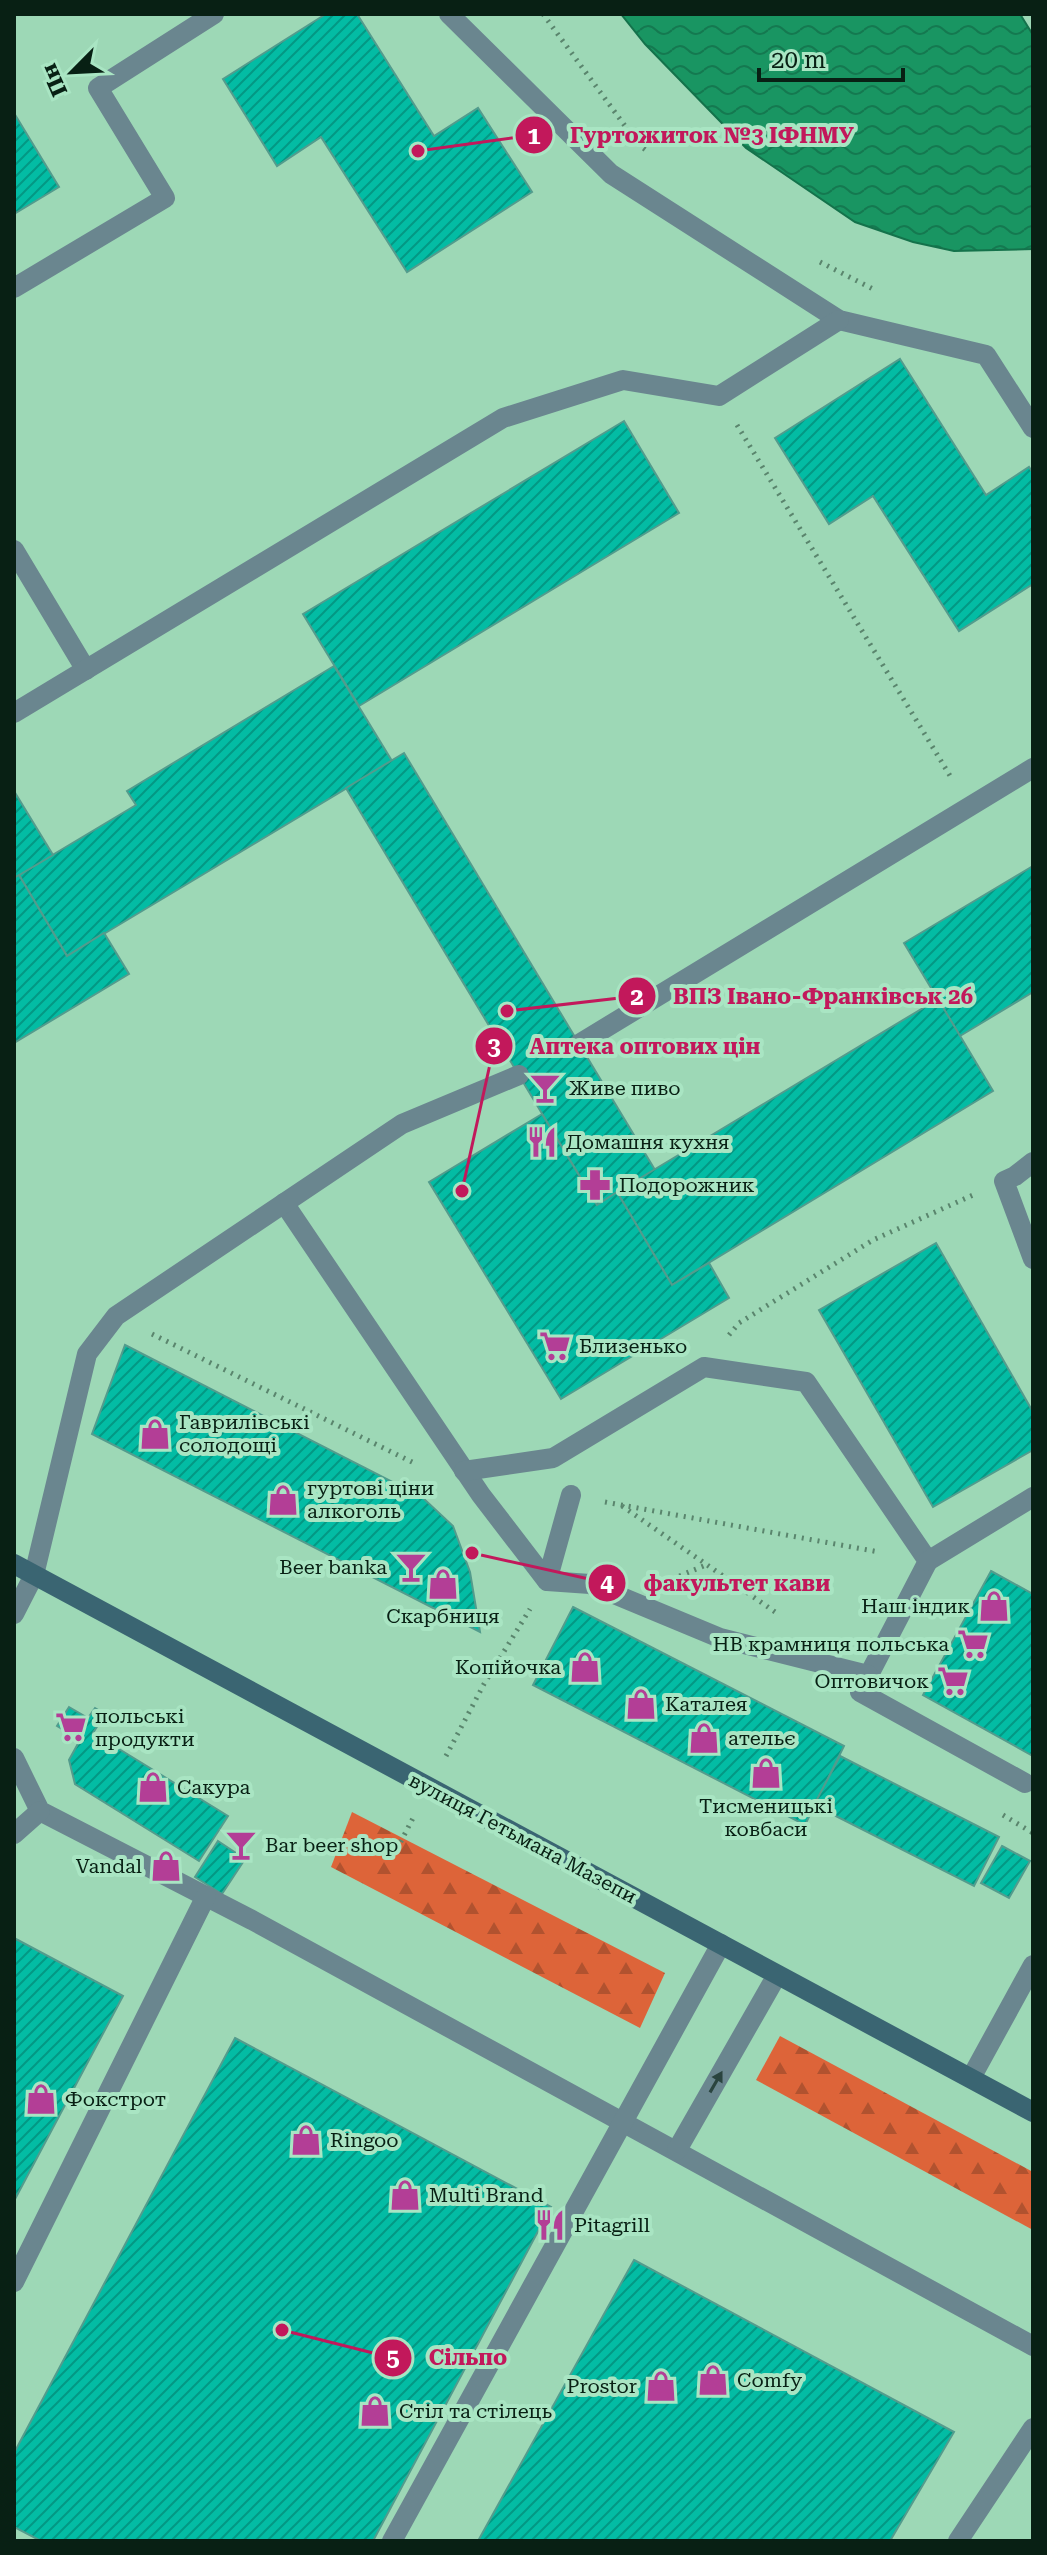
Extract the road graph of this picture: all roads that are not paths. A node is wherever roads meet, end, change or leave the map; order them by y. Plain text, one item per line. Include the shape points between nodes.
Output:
1 (214, 14) edge
2 (449, 14) edge
3 (14, 288) edge
4 (839, 320) junction
5 (1026, 400) edge
6 (1033, 428) edge
7 (14, 550) edge
8 (86, 670) junction
9 (14, 713) edge
10 (1033, 768) edge
11 (579, 1044) dead end
12 (519, 1075) dead end
13 (1033, 1162) edge
14 (284, 1203) junction
15 (1033, 1259) edge
16 (464, 1471) junction
17 (571, 1495) road end
18 (1033, 1497) edge
19 (928, 1561) junction
20 (14, 1564) edge
21 (34, 1575) junction
22 (547, 1581) junction
23 (14, 1614) edge
24 (868, 1675) junction
25 (14, 1758) edge
26 (1025, 1783) dead end
27 (40, 1811) junction
28 (14, 1834) edge
29 (206, 1896) junction
30 (721, 1944) junction
31 (1033, 1965) edge
32 (777, 1975) junction
33 (971, 2078) junction
34 (1033, 2112) edge
35 (625, 2122) junction
36 (677, 2150) junction
37 (14, 2282) edge
38 (1033, 2346) edge
39 (1033, 2428) edge
40 (392, 2541) edge
41 (958, 2541) edge

1 - 3 lane via 98,88 165,198
2 - 4 lane via 611,174
4 - 5 lane via 986,355
4 - 8 lane via 719,396 623,380 503,418
5 - 6 lane
7 - 8 lane
8 - 9 lane
10 - 11 lane
12 - 14 lane via 402,1124
13 - 15 lane via 1004,1181
14 - 16 lane
14 - 21 lane via 116,1316 87,1354
16 - 19 lane via 553,1458 704,1367 806,1382
16 - 22 lane
17 - 22 lane
18 - 19 lane
19 - 24 lane
20 - 21 main road, вулиця Гетьмана Мазепи
21 - 23 lane
21 - 30 main road, вулиця Гетьмана Мазепи
22 - 24 lane via 590,1584 720,1638
24 - 26 lane via 860,1692
25 - 27 lane
27 - 28 lane
27 - 29 lane
29 - 35 lane
29 - 37 lane
30 - 32 main road, вулиця Гетьмана Мазепи
30 - 35 lane
31 - 33 lane
32 - 33 main road, вулиця Гетьмана Мазепи
36 -> 32 lane
33 - 34 main road, вулиця Гетьмана Мазепи
35 - 36 lane
35 - 40 lane
36 - 38 lane
39 - 41 lane

